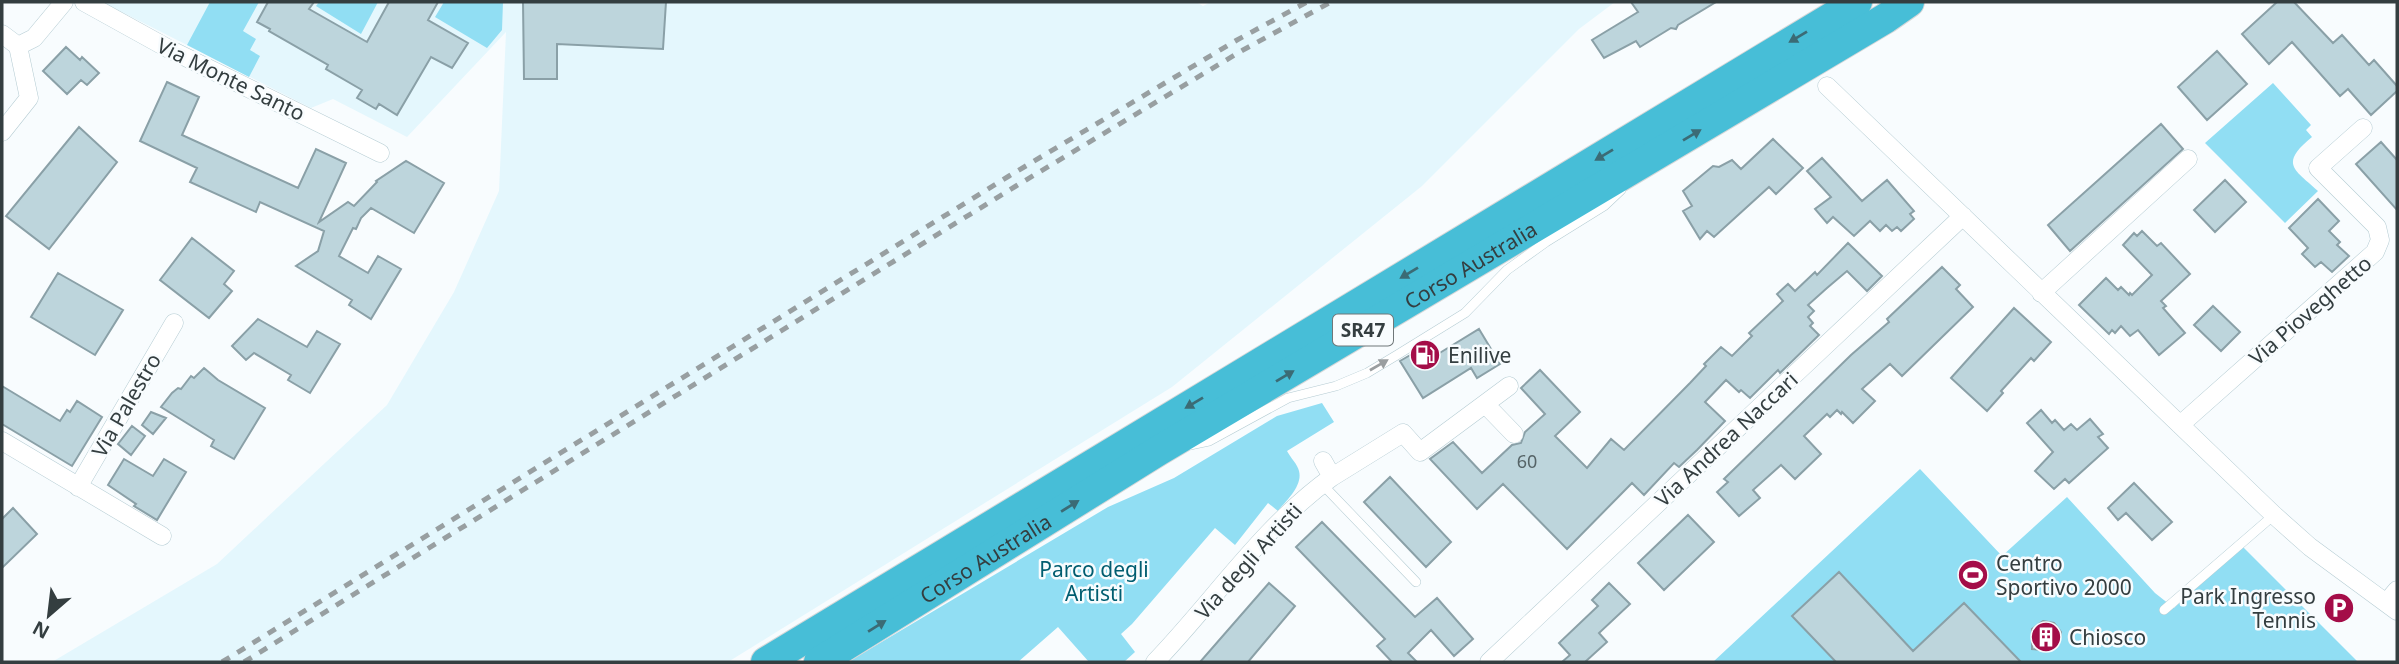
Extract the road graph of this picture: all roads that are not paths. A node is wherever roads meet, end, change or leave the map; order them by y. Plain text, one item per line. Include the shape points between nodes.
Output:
1 (64, 2) edge
2 (84, 2) edge
3 (1857, 2) edge
4 (1909, 2) edge
5 (2, 34) edge
6 (18, 46) junction
7 (1827, 86) dead end
8 (2363, 128) dead end
9 (2, 132) edge
10 (380, 153) dead end
11 (2188, 159) dead end
12 (1963, 216) junction
13 (2041, 292) junction
14 (174, 323) dead end
15 (1509, 386) dead end
16 (1485, 404) junction
17 (2180, 425) junction
18 (1514, 433) dead end
19 (2, 442) edge
20 (1323, 461) dead end
21 (1327, 481) junction
22 (78, 487) junction
23 (2274, 514) junction
24 (162, 536) dead end
25 (1416, 582) dead end
26 (2394, 602) edge
27 (2164, 610) dead end
28 (766, 662) edge
29 (819, 662) edge
30 (1155, 662) edge
31 (1489, 662) edge

1 - 6 street via 34,38
2 - 10 street, Via Monte Santo
3 -> 28 highway, Corso Australia / SR47
29 -> 4 highway, Corso Australia / SR47 via 1157,451
5 - 6 street
6 - 9 street via 29,98
7 - 12 street
8 - 17 street, Via Pioveghetto via 2318,168 2377,228 2380,240 2375,253
11 - 13 street
12 - 13 street
12 - 31 street, Via Andrea Naccari
13 - 17 street
14 - 22 street, Via Palestro
15 - 16 street
16 - 18 street
16 - 21 street, Via degli Artisti via 1420,452 1402,433
17 - 23 street
19 - 22 street
20 - 21 street
21 - 25 lane
21 - 30 street, Via degli Artisti via 1279,522
22 - 24 street
23 - 26 street via 2310,547
23 - 27 lane

